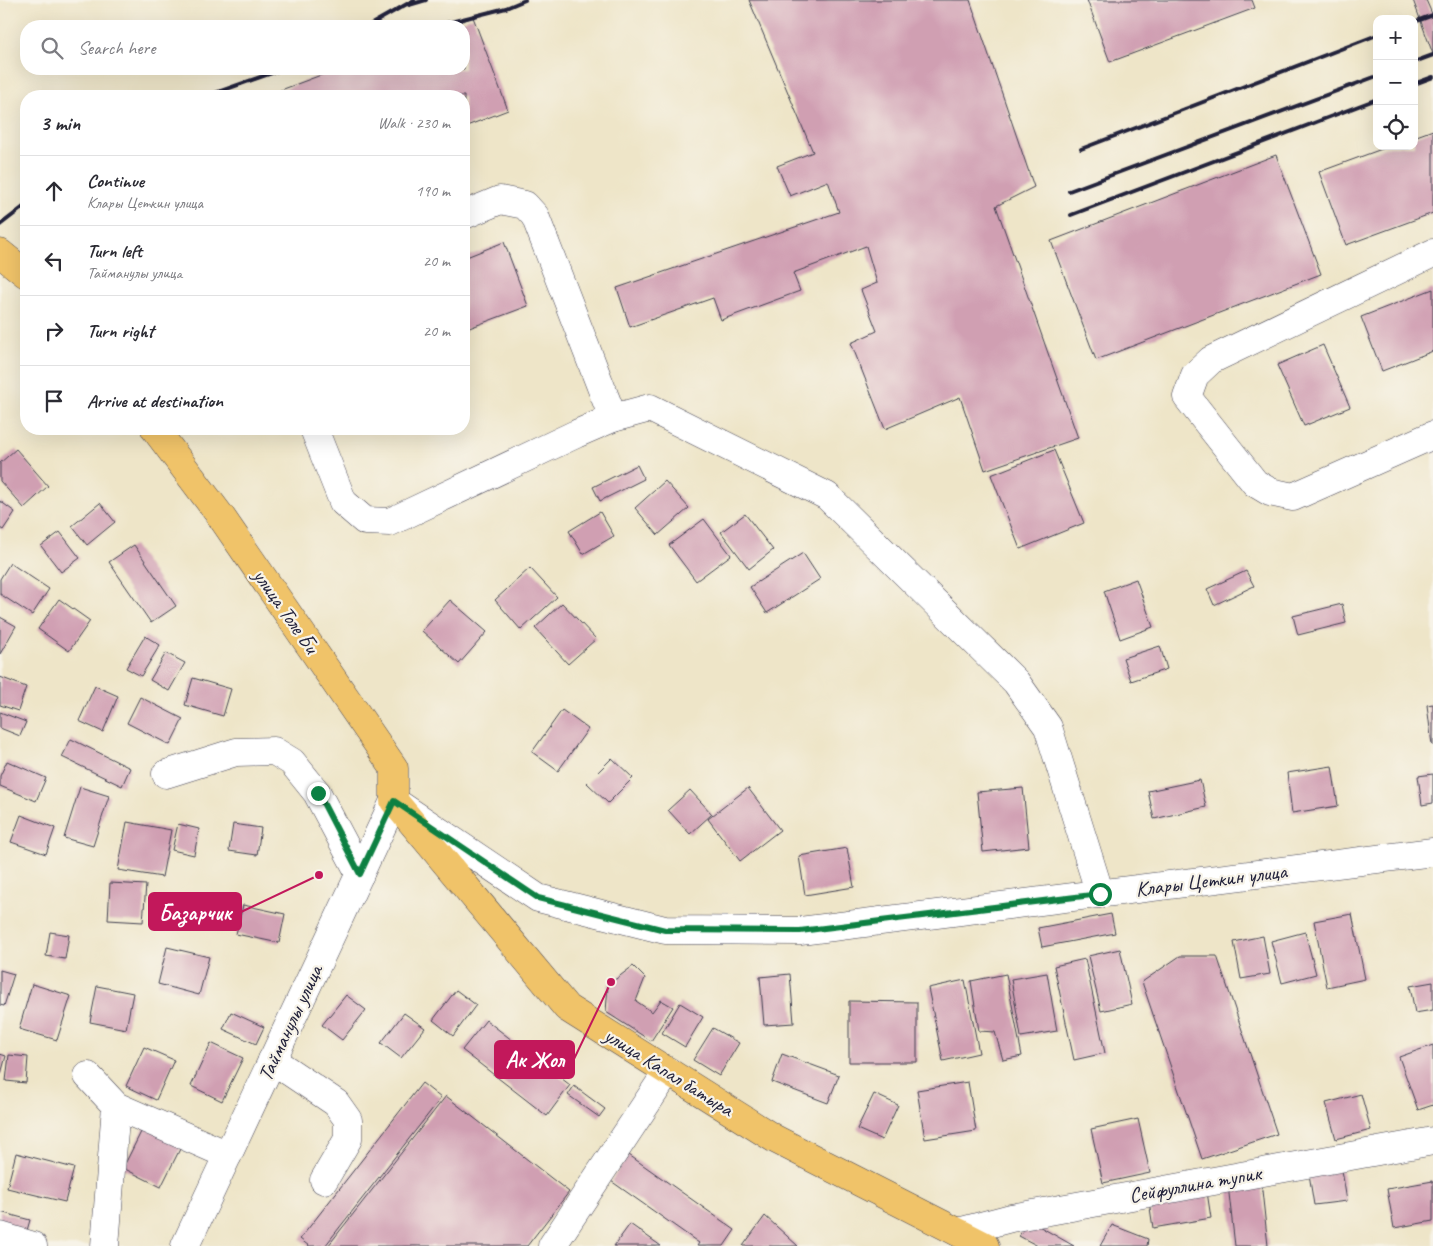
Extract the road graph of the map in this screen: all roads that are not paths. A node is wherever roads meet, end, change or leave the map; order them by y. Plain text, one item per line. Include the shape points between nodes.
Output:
1 (470, 213) edge
2 (0, 253) edge
3 (1433, 253) edge
4 (20, 269) edge
5 (613, 418) junction
6 (160, 435) edge
7 (316, 435) edge
8 (1433, 435) edge
9 (166, 774) dead end
10 (394, 801) junction
11 (1433, 852) edge
12 (360, 874) junction
13 (1100, 894) junction
14 (272, 1060) junction
15 (668, 1071) junction
16 (88, 1076) dead end
17 (116, 1106) junction
18 (1433, 1141) edge
19 (228, 1155) junction
20 (324, 1180) dead end
21 (958, 1232) junction
22 (0, 1236) edge
23 (32, 1246) edge
24 (105, 1246) edge
25 (185, 1246) edge
26 (552, 1246) edge
27 (986, 1246) edge

1 - 5 street via 500,200 525,205 535,216
2 - 4 main road
3 - 8 street via 1212,360 1195,375 1187,397 1255,483 1270,492 1293,497
5 - 7 street via 390,522 365,521 343,502
5 - 13 street via 650,408 827,496 1016,682 1048,727
6 - 10 main road, улица Толе Би via 222,518 394,768
9 - 12 street via 236,752 274,751 292,762 318,793
10 - 12 street, Тайманулы улица
10 - 13 street, Клары Цеткин улица via 538,898 665,930 800,931
10 - 15 main road, улица Капал батыра via 567,1008
11 - 13 street, Клары Цеткин улица
12 - 14 street, Тайманулы улица
14 - 19 street, Тайманулы улица
14 - 20 street via 336,1103 348,1120 348,1139
15 - 21 main road, улица Капал батыра via 775,1139
15 - 26 street
16 - 17 street
17 - 19 street
17 - 24 street
18 - 21 street, Сейфуллина тупик via 1011,1218
19 - 25 street, Тайманулы улица
21 - 27 main road, улица Капал батыра
22 - 23 street

